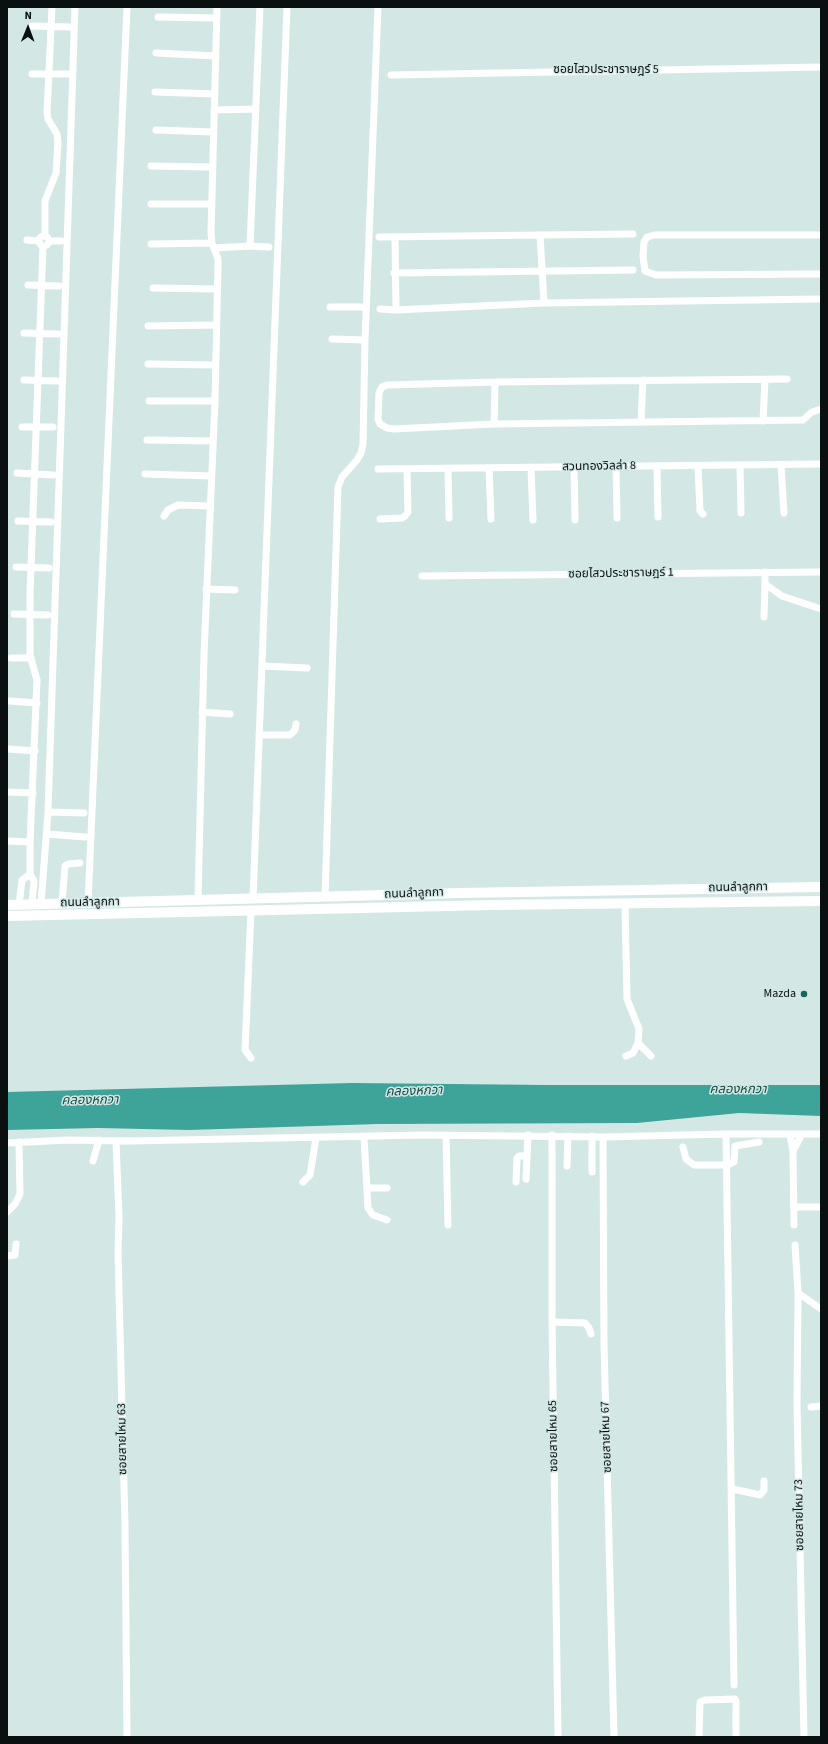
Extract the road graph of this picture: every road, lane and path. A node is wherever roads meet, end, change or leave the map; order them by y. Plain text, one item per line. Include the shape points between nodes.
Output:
1 (52, 7) edge
2 (75, 7) edge
3 (126, 7) edge
4 (217, 7) edge
5 (260, 7) edge
6 (287, 7) edge
7 (378, 7) edge
8 (158, 17) dead end
9 (217, 18) junction
10 (32, 26) dead end
11 (50, 26) junction
12 (70, 27) dead end
13 (156, 54) dead end
14 (216, 56) junction
15 (821, 67) edge
16 (32, 74) dead end
17 (68, 74) dead end
18 (48, 75) junction
19 (391, 75) dead end
20 (155, 92) dead end
21 (214, 94) junction
22 (256, 109) junction
23 (214, 110) junction
24 (156, 130) dead end
25 (213, 132) junction
26 (151, 166) dead end
27 (212, 167) junction
28 (151, 204) dead end
29 (211, 204) junction
30 (633, 234) dead end
31 (540, 235) junction
32 (821, 235) edge
33 (379, 237) dead end
34 (395, 237) junction
35 (28, 240) dead end
36 (44, 241) junction
37 (61, 241) dead end
38 (151, 244) dead end
39 (213, 246) junction
40 (250, 246) junction
41 (269, 247) dead end
42 (633, 270) dead end
43 (542, 271) junction
44 (394, 273) junction
45 (821, 274) edge
46 (28, 285) dead end
47 (42, 286) junction
48 (59, 286) dead end
49 (153, 288) dead end
50 (217, 289) junction
51 (821, 299) edge
52 (544, 303) junction
53 (330, 307) dead end
54 (366, 307) junction
55 (380, 309) dead end
56 (396, 310) junction
57 (216, 325) junction
58 (148, 326) dead end
59 (24, 333) dead end
60 (41, 333) junction
61 (58, 334) dead end
62 (332, 339) dead end
63 (365, 340) junction
64 (148, 364) dead end
65 (214, 365) junction
66 (787, 379) dead end
67 (24, 380) dead end
68 (643, 380) junction
69 (765, 380) junction
70 (39, 381) junction
71 (57, 381) dead end
72 (495, 382) junction
73 (149, 400) dead end
74 (215, 401) junction
75 (821, 409) edge
76 (763, 421) junction
77 (641, 422) junction
78 (494, 424) junction
79 (22, 427) dead end
80 (37, 427) junction
81 (53, 427) dead end
82 (147, 440) dead end
83 (213, 441) junction
84 (821, 464) edge
85 (740, 465) junction
86 (781, 465) junction
87 (616, 466) junction
88 (657, 466) junction
89 (698, 466) junction
90 (574, 467) junction
91 (448, 468) junction
92 (489, 468) junction
93 (531, 468) junction
94 (378, 469) dead end
95 (407, 469) junction
96 (16, 473) dead end
97 (34, 474) junction
98 (145, 474) dead end
99 (53, 475) dead end
100 (211, 476) junction
101 (210, 506) junction
102 (741, 513) dead end
103 (784, 513) dead end
104 (703, 514) dead end
105 (164, 516) dead end
106 (658, 517) dead end
107 (449, 518) dead end
108 (617, 518) dead end
109 (380, 519) dead end
110 (491, 520) dead end
111 (533, 520) dead end
112 (575, 520) dead end
113 (18, 521) dead end
114 (33, 521) junction
115 (51, 522) dead end
116 (16, 567) dead end
117 (31, 568) junction
118 (48, 568) dead end
119 (766, 572) junction
120 (821, 572) edge
121 (422, 576) dead end
122 (765, 584) junction
123 (206, 589) junction
124 (235, 590) dead end
125 (821, 609) edge
126 (14, 614) dead end
127 (30, 615) junction
128 (48, 615) dead end
129 (764, 617) dead end
130 (11, 658) dead end
131 (30, 658) junction
132 (262, 666) junction
133 (307, 668) dead end
134 (10, 701) dead end
135 (37, 703) junction
136 (202, 712) junction
137 (230, 714) dead end
138 (296, 724) dead end
139 (259, 735) junction
140 (9, 749) dead end
141 (35, 750) junction
142 (8, 792) edge
143 (33, 793) junction
144 (48, 812) junction
145 (84, 814) dead end
146 (47, 834) junction
147 (85, 838) dead end
148 (7, 841) edge
149 (30, 842) junction
150 (80, 863) dead end
151 (30, 874) junction
152 (821, 887) edge
153 (325, 897) junction
154 (253, 899) junction
155 (198, 900) junction
156 (821, 902) edge
157 (88, 903) junction
158 (36, 904) junction
159 (62, 904) junction
160 (625, 904) junction
161 (7, 905) edge
162 (19, 905) junction
163 (251, 911) junction
164 (7, 916) edge
165 (638, 1043) junction
166 (626, 1056) dead end
167 (651, 1056) dead end
168 (251, 1058) dead end
169 (726, 1134) junction
170 (790, 1134) junction
171 (802, 1134) junction
172 (821, 1134) edge
173 (528, 1135) junction
174 (552, 1135) junction
175 (446, 1136) junction
176 (568, 1136) junction
177 (592, 1136) junction
178 (364, 1137) junction
179 (603, 1137) junction
180 (316, 1138) junction
181 (99, 1140) junction
182 (116, 1141) junction
183 (19, 1142) junction
184 (759, 1142) dead end
185 (7, 1143) edge
186 (683, 1147) dead end
187 (793, 1151) junction
188 (526, 1156) junction
189 (92, 1161) dead end
190 (727, 1165) junction
191 (567, 1166) dead end
192 (592, 1172) dead end
193 (526, 1179) dead end
194 (303, 1182) dead end
195 (516, 1182) dead end
196 (367, 1188) junction
197 (387, 1188) dead end
198 (794, 1207) junction
199 (821, 1207) edge
200 (7, 1212) edge
201 (388, 1220) dead end
202 (448, 1225) dead end
203 (794, 1225) dead end
204 (16, 1244) dead end
205 (795, 1245) dead end
206 (7, 1256) edge
207 (798, 1293) junction
208 (821, 1309) edge
209 (552, 1322) junction
210 (591, 1334) dead end
211 (821, 1406) edge
212 (811, 1407) dead end
213 (764, 1482) dead end
214 (733, 1488) junction
215 (734, 1685) dead end
216 (127, 1737) edge
217 (558, 1737) edge
218 (614, 1737) edge
219 (699, 1737) edge
220 (736, 1737) edge
221 (804, 1737) edge

1 - 11 street
2 - 144 street
3 - 157 street
4 - 9 street
5 - 22 street
6 - 132 street
7 - 54 street
8 - 9 street
9 - 14 street
10 - 11 street
11 - 12 street
11 - 18 street
13 - 14 street
14 - 21 street
15 - 19 street, ซอยไสวประชาราษฎร์ 5
16 - 18 street
17 - 18 street
18 - 36 street via 47,113 57,134 58,143 56,173 45,201
20 - 21 street
21 - 23 street
22 - 23 street
22 - 40 street
23 - 25 street
24 - 25 street
25 - 27 street
26 - 27 street
27 - 29 street
28 - 29 street
29 - 39 street
30 - 31 street
31 - 34 street
31 - 43 street
32 - 45 street via 654,235 647,237 644,242 643,256 645,271 656,275
33 - 34 street
34 - 44 street
35 - 36 street
36 - 37 street
36 - 47 street
38 - 39 street
39 - 40 street
39 - 50 street via 218,258
40 - 41 street
42 - 43 street
43 - 44 street
43 - 52 street
44 - 56 street
46 - 47 street
47 - 48 street
47 - 60 street
49 - 50 street
50 - 57 street
51 - 52 street
52 - 56 street
53 - 54 street
54 - 63 street
55 - 56 street
57 - 58 street
57 - 65 street
59 - 60 street
60 - 61 street
60 - 70 street
62 - 63 street
63 - 153 street via 362,453 342,477 338,487
64 - 65 street
65 - 74 street
66 - 69 street
67 - 70 street
68 - 69 street
68 - 72 street
68 - 77 street
69 - 76 street
70 - 71 street
70 - 80 street
72 - 78 street
72 - 78 street via 387,385 378,393 378,419 380,424 387,428
73 - 74 street
74 - 83 street
75 - 76 street via 812,412 803,420
76 - 77 street
77 - 78 street
79 - 80 street
80 - 81 street
80 - 97 street
82 - 83 street
83 - 100 street
84 - 86 street, สวนทองวิลล่า 8
85 - 86 street, สวนทองวิลล่า 8
85 - 89 street, สวนทองวิลล่า 8
85 - 102 street
86 - 103 street
87 - 88 street, สวนทองวิลล่า 8
87 - 90 street, สวนทองวิลล่า 8
87 - 108 street
88 - 89 street, สวนทองวิลล่า 8
88 - 106 street
89 - 104 street via 700,511
90 - 93 street, สวนทองวิลล่า 8
90 - 112 street
91 - 92 street, สวนทองวิลล่า 8
91 - 95 street, สวนทองวิลล่า 8
91 - 107 street
92 - 93 street, สวนทองวิลล่า 8
92 - 110 street
93 - 111 street
94 - 95 street, สวนทองวิลล่า 8
95 - 109 street via 408,512 402,518
96 - 97 street
97 - 99 street
97 - 114 street
98 - 100 street
100 - 101 street
101 - 105 street via 178,505 168,510
101 - 123 street
113 - 114 street
114 - 115 street
114 - 117 street
116 - 117 street
117 - 118 street
117 - 127 street
119 - 120 street, ซอยไสวประชาราษฎร์ 1
119 - 121 street, ซอยไสวประชาราษฎร์ 1
119 - 122 street
122 - 125 street via 782,596
122 - 129 street
123 - 124 street
123 - 136 street
126 - 127 street
127 - 128 street
127 - 131 street
130 - 131 street
131 - 135 street via 37,680
132 - 133 street
132 - 139 street
134 - 135 street
135 - 141 street
136 - 137 street
136 - 155 street
138 - 139 street via 290,735
139 - 154 street
140 - 141 street
141 - 143 street
142 - 143 street
143 - 149 street
144 - 145 street
144 - 146 street
146 - 147 street
146 - 158 street
148 - 149 street
149 - 151 street
150 - 159 street via 65,866
151 - 158 street via 34,881
151 - 162 street via 22,880
152 - 153 main road, ถนนลำลูกกา
153 - 154 main road, ถนนลำลูกกา
154 - 155 main road, ถนนลำลูกกา
155 - 157 main road, ถนนลำลูกกา
156 - 160 main road, ถนนลำลูกกา
157 - 159 main road, ถนนลำลูกกา
158 - 159 main road, ถนนลำลูกกา
158 - 162 main road, ถนนลำลูกกา
160 - 163 main road, ถนนลำลูกกา
160 - 165 street via 627,999 639,1029
161 - 162 main road, ถนนลำลูกกา
163 - 164 main road, ถนนลำลูกกา
163 - 168 street via 245,1050
165 - 166 street via 633,1053
165 - 167 street
169 - 170 street
169 - 179 street
169 - 190 street
170 - 171 street
170 - 187 street
171 - 172 street
171 - 187 street
173 - 174 street
173 - 175 street
173 - 188 street
174 - 176 street
174 - 209 street, ซอยสายไหม 65
175 - 178 street
175 - 202 street
176 - 177 street
176 - 191 street
177 - 179 street
177 - 192 street
178 - 180 street
178 - 196 street
179 - 218 street, ซอยสายไหม 67 via 604,1345
180 - 182 street
180 - 194 street via 310,1174
181 - 182 street
181 - 183 street
181 - 189 street
182 - 216 street, ซอยสายไหม 63
183 - 185 street
183 - 200 street via 20,1194
184 - 190 street via 735,1146 734,1162
186 - 190 street via 686,1158 694,1165
187 - 198 street
188 - 193 street
188 - 195 street via 517,1158
190 - 214 street
196 - 197 street
196 - 201 street via 369,1211 377,1218
198 - 199 street
198 - 203 street
204 - 206 street via 15,1255
205 - 207 street, ซอยสายไหม 73
207 - 208 street
207 - 221 street, ซอยสายไหม 73 via 797,1405
209 - 210 street via 585,1323
209 - 217 street, ซอยสายไหม 65
211 - 212 street
213 - 214 street via 764,1490 760,1496
214 - 215 street
219 - 220 street via 700,1702 735,1699

